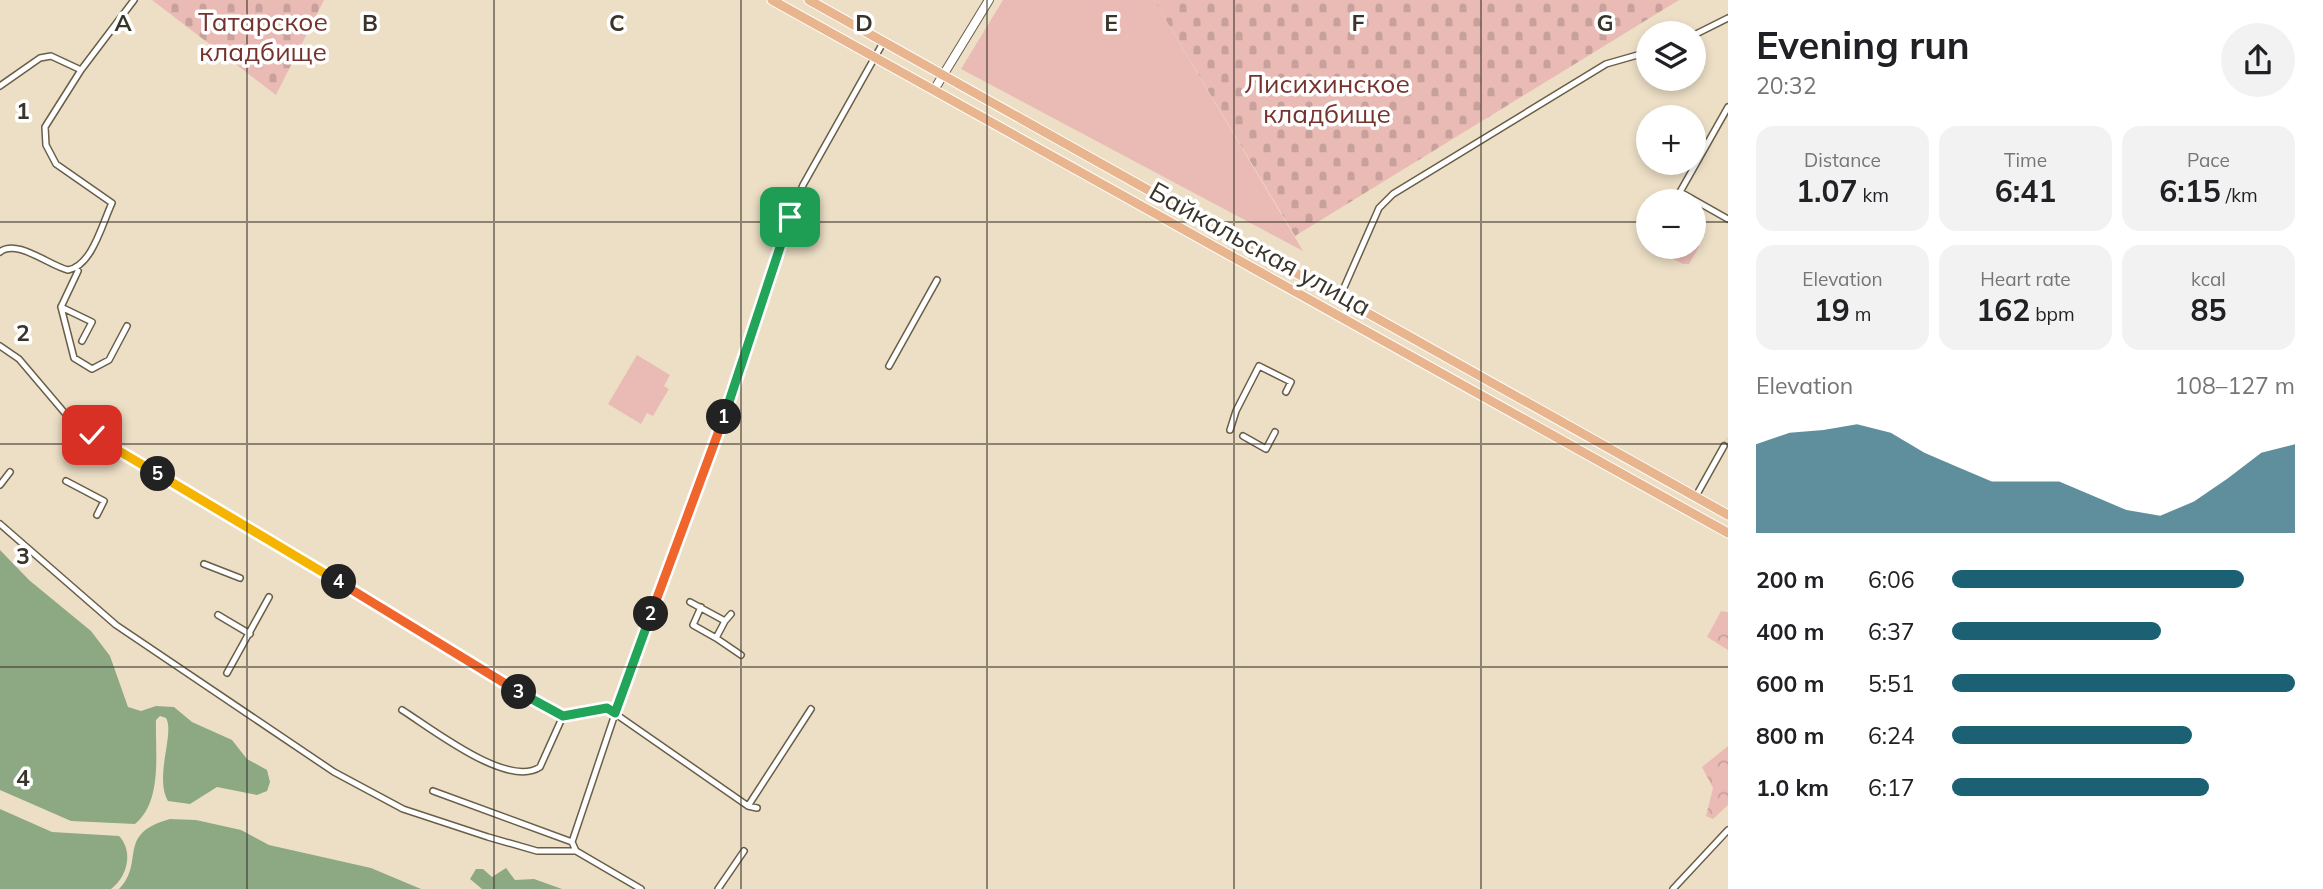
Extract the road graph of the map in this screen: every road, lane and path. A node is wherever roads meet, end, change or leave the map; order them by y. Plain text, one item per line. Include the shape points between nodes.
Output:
1 (134, 0) edge
2 (772, 0) edge
3 (809, 0) edge
4 (989, 0) edge
5 (1728, 18) edge
6 (1706, 30) edge
7 (884, 41) junction
8 (1636, 55) edge
9 (875, 58) junction
10 (81, 70) junction
11 (943, 74) junction
12 (0, 86) edge
13 (934, 90) junction
14 (1728, 107) edge
15 (1728, 219) edge
16 (0, 252) edge
17 (78, 271) dead end
18 (937, 280) dead end
19 (1339, 299) junction
20 (61, 307) junction
21 (127, 326) dead end
22 (82, 341) dead end
23 (0, 346) edge
24 (889, 366) dead end
25 (1286, 392) dead end
26 (1230, 430) dead end
27 (1275, 432) dead end
28 (1243, 436) dead end
29 (1724, 446) dead end
30 (10, 472) dead end
31 (66, 481) dead end
32 (0, 485) edge
33 (1696, 496) junction
34 (97, 514) dead end
35 (1728, 515) edge
36 (0, 524) edge
37 (1728, 533) edge
38 (204, 564) dead end
39 (240, 578) dead end
40 (269, 597) dead end
41 (690, 602) dead end
42 (701, 607) junction
43 (731, 614) dead end
44 (218, 615) dead end
45 (725, 621) junction
46 (249, 634) junction
47 (716, 638) junction
48 (741, 655) dead end
49 (227, 673) dead end
50 (811, 709) dead end
51 (402, 710) dead end
52 (615, 713) junction
53 (563, 716) junction
54 (433, 791) dead end
55 (748, 806) junction
56 (757, 808) dead end
57 (1728, 830) edge
58 (572, 842) junction
59 (576, 851) junction
60 (744, 851) dead end
61 (641, 889) edge
62 (718, 889) edge
63 (1673, 889) edge

1 - 10 street
2 - 9 main road, Байкальская улица
3 - 7 main road, Байкальская улица
4 - 11 main road
5 - 6 street
7 - 9 street
7 - 11 main road, Байкальская улица
8 - 19 street via 1606,64 1393,194 1379,208
9 - 13 main road, Байкальская улица
9 - 52 street via 803,185 790,217 730,401
10 - 12 street via 47,57
10 - 16 street via 48,118 46,145 56,164 112,203 85,260 75,269 57,268 15,247
11 - 13 main road
11 - 19 main road, Байкальская улица
13 - 37 main road, Байкальская улица
14 - 15 street via 1680,192
17 - 20 street
18 - 24 street
19 - 33 main road, Байкальская улица
20 - 21 street via 74,358 92,369 108,360
20 - 22 street via 92,322
23 - 53 street via 19,359 75,425
25 - 26 street via 1291,382 1259,366
27 - 28 street via 1266,449
29 - 33 street
30 - 32 street
31 - 34 street via 104,501
33 - 35 main road, Байкальская улица
36 - 59 street via 116,625 334,772 403,809 537,850
38 - 39 street
40 - 46 street
41 - 42 street
42 - 45 street
42 - 47 street via 693,625
43 - 45 street
44 - 46 street
45 - 47 street
46 - 49 street
47 - 48 street
50 - 55 street
51 - 53 street via 448,741 502,769 525,774 540,767
52 - 53 street via 607,708
52 - 55 street
52 - 58 street
54 - 58 street
55 - 56 street
57 - 63 street
58 - 59 street
59 - 61 street
60 - 62 street

